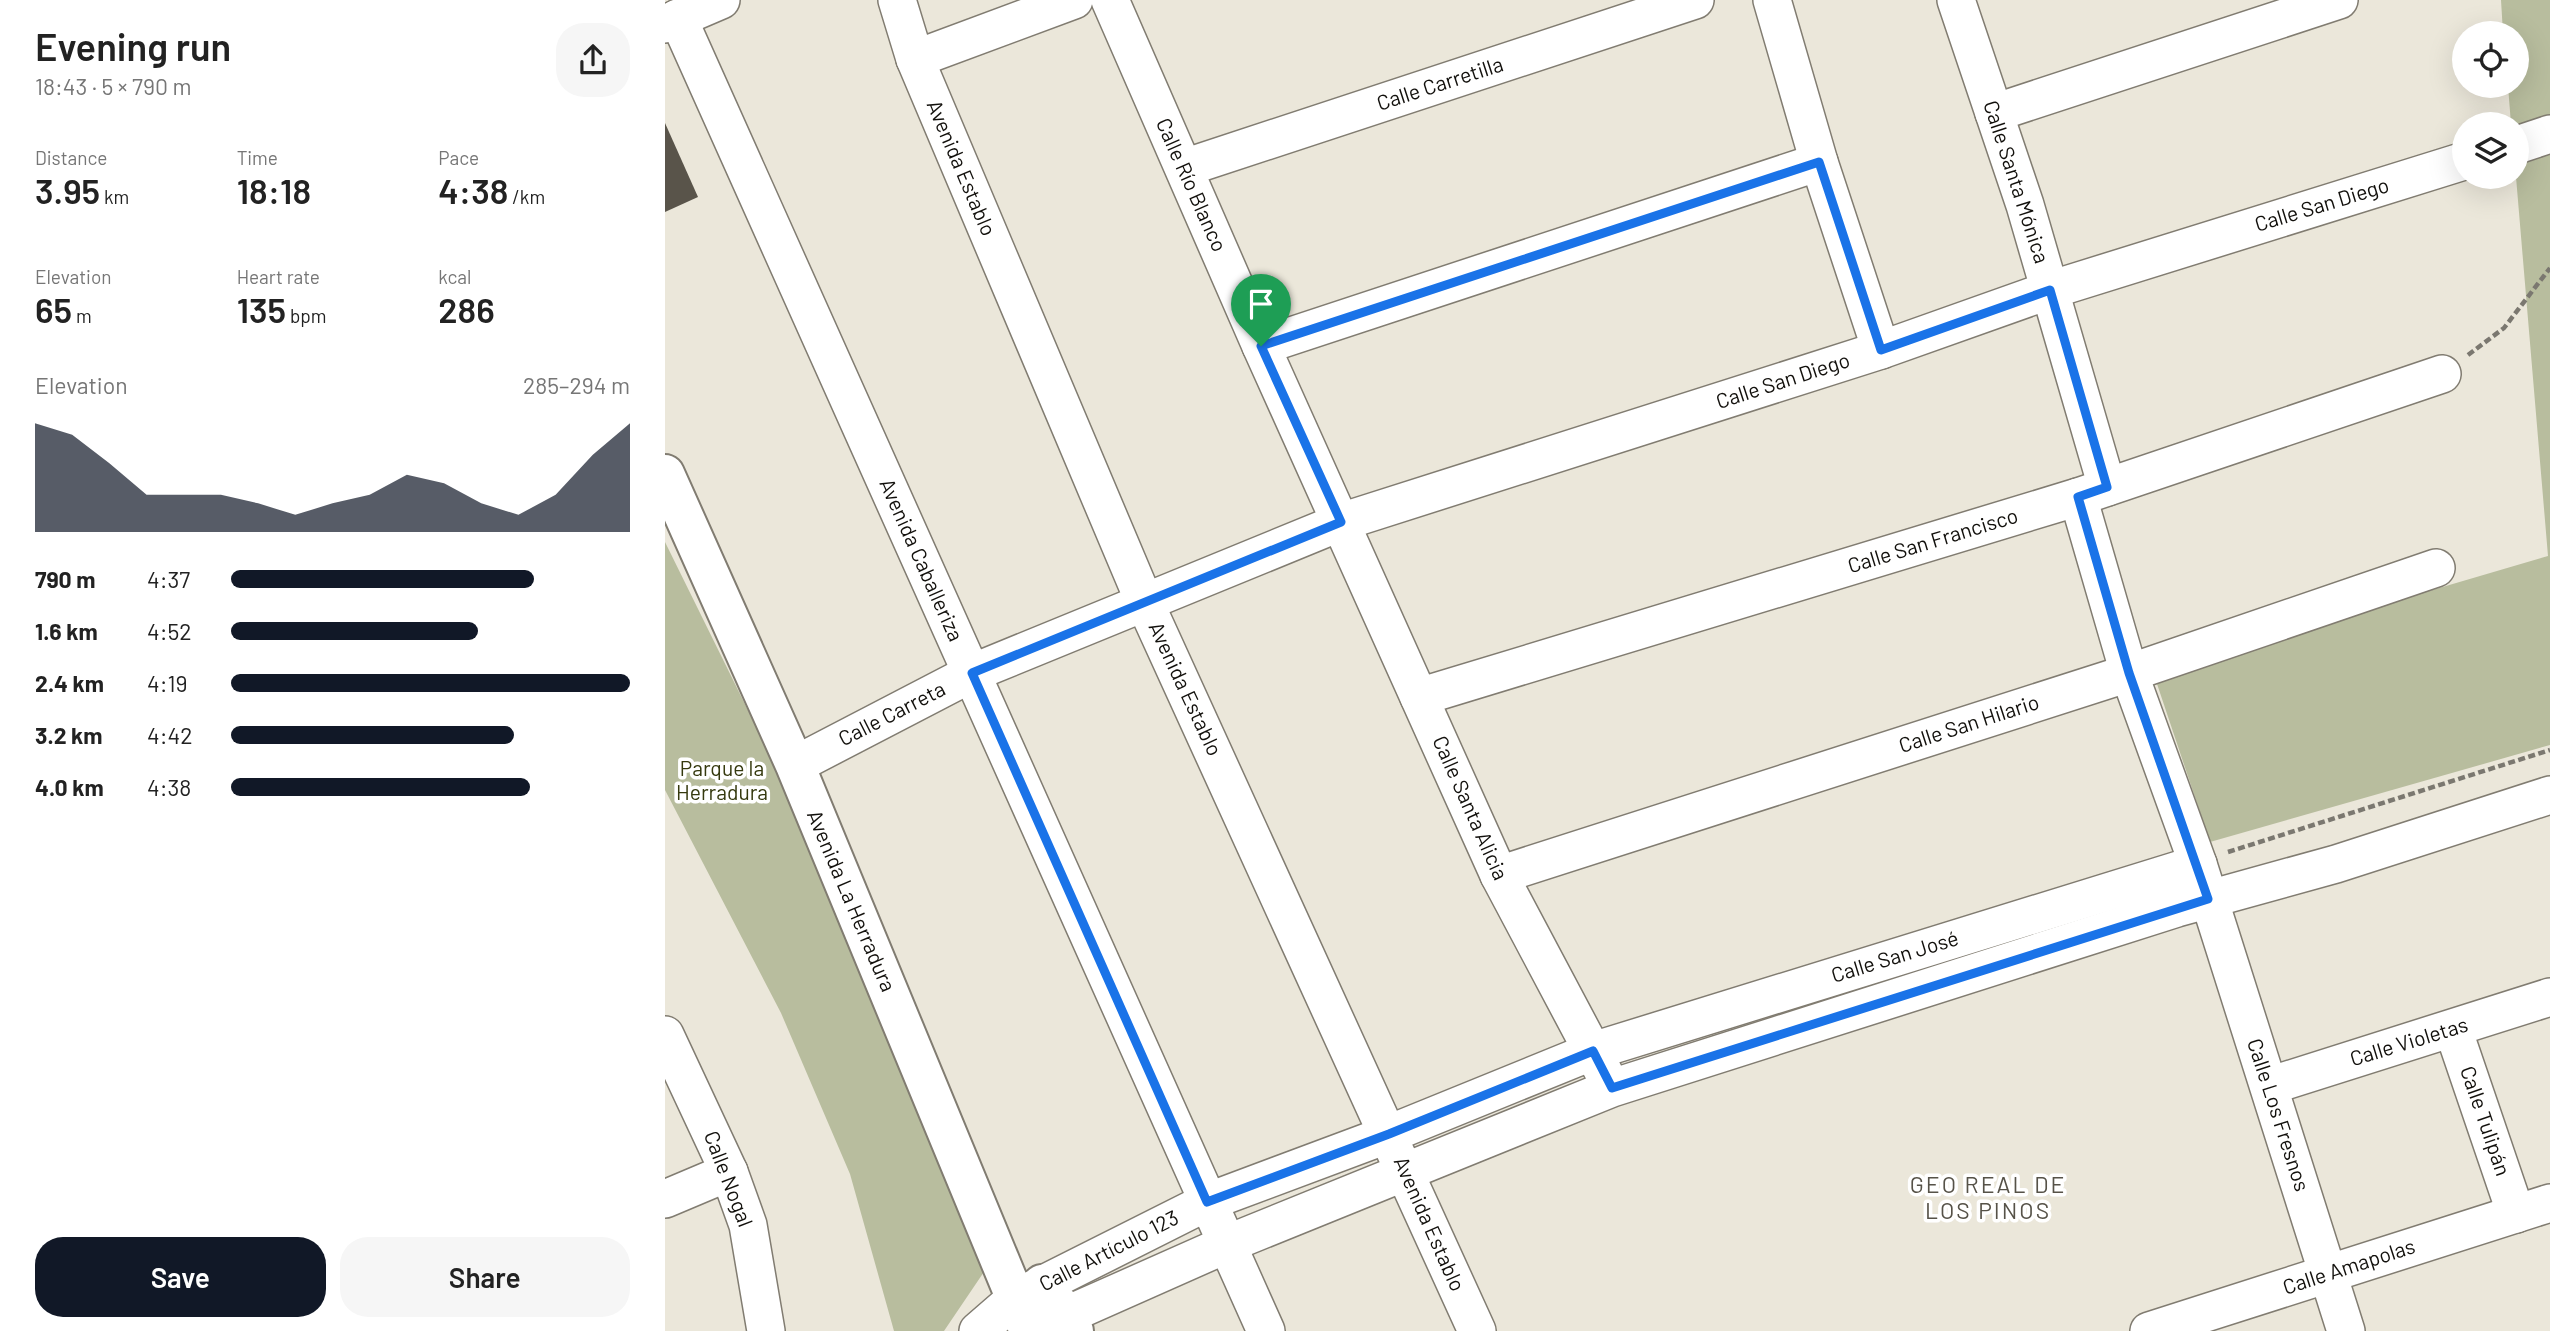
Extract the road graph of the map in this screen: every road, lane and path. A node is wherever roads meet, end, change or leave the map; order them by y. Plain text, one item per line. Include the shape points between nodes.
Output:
1 (722, 0) edge
2 (897, 0) edge
3 (1074, 0) edge
4 (1111, 0) edge
5 (1695, 0) edge
6 (1772, 0) edge
7 (1956, 0) edge
8 (2339, 0) edge
9 (672, 21) edge
10 (915, 59) junction
11 (1994, 113) junction
12 (2550, 134) edge
13 (2529, 141) edge
14 (1819, 162) junction
15 (2452, 165) edge
16 (1184, 169) junction
17 (2550, 268) edge
18 (2050, 290) junction
19 (1261, 346) junction
20 (1881, 350) junction
21 (2442, 374) joint
22 (665, 474) edge
23 (2093, 492) junction
24 (1341, 522) junction
25 (2436, 568) dead end
26 (1144, 601) junction
27 (972, 673) junction
28 (2129, 673) junction
29 (1419, 697) junction
30 (2550, 750) edge
31 (795, 765) junction
32 (2550, 795) edge
33 (2198, 864) junction
34 (1499, 875) junction
35 (2208, 899) junction
36 (2550, 997) edge
37 (2453, 1029) junction
38 (665, 1035) edge
39 (1593, 1051) junction
40 (2269, 1086) junction
41 (1612, 1088) junction
42 (1389, 1134) junction
43 (729, 1172) junction
44 (1405, 1172) junction
45 (665, 1199) edge
46 (1207, 1202) junction
47 (2533, 1208) edge
48 (1227, 1244) junction
49 (2329, 1273) junction
50 (1029, 1304) edge
51 (1061, 1326) edge
52 (766, 1331) edge
53 (978, 1331) edge
54 (1266, 1331) edge
55 (1477, 1331) edge
56 (2149, 1331) edge
57 (2346, 1331) edge

1 - 9 street
2 - 10 street, Avenida Establo
3 - 10 street
4 - 16 street, Calle Río Blanco
5 - 16 street, Calle Carretilla
6 - 14 street
7 - 11 street, Calle Santa Mónica
8 - 11 street
9 - 27 street, Avenida Caballeriza
10 - 26 street, Avenida Establo
11 - 18 street, Calle Santa Mónica
12 - 13 street
14 - 19 street
14 - 20 street
15 - 18 street, Calle San Diego
16 - 19 street, Calle Río Blanco
17 - 21 path via 2504,328
18 - 20 street, Calle San Diego
18 - 23 street, Calle Santa Mónica
19 - 24 street, Calle Río Blanco
20 - 24 street, Calle San Diego
21 - 23 street, Calle San Francisco
22 - 31 street, Avenida La Herradura
23 - 28 street, Calle Santa Mónica
23 - 29 street, Calle San Francisco
24 - 26 street, Calle Carreta
24 - 29 street, Calle Santa Alicia
25 - 28 street, Calle San Hilario
26 - 27 street, Calle Carreta
26 - 42 street, Avenida Establo
27 - 31 street, Calle Carreta
27 - 46 street, Avenida Caballeriza
28 - 33 street, Calle Santa Mónica
28 - 34 street, Calle San Hilario
29 - 34 street, Calle Santa Alicia
30 - 33 path via 2242,845
31 - 50 street, Avenida La Herradura
32 - 35 street, Calle San José via 2336,864
33 - 35 street, Calle Santa Mónica
33 - 39 street, Calle San José
34 - 39 street, Calle Santa Alicia
35 - 40 street, Calle Los Fresnos
35 - 41 street, Calle San José
36 - 37 street, Calle Violetas
37 - 40 street, Calle Violetas
37 - 47 street, Calle Tulipán
38 - 43 street, Calle Nogal
39 - 41 street, Calle Santa Alicia
39 - 42 street, Calle Artículo 123
40 - 49 street, Calle Los Fresnos
41 - 44 street, Calle Artículo 123
42 - 44 street, Avenida Establo
42 - 46 street, Calle Artículo 123
43 - 45 street
43 - 52 street, Calle Nogal via 748,1225
44 - 48 street, Calle Artículo 123
44 - 55 street, Avenida Establo
46 - 48 street, Avenida Caballeriza
46 - 50 street, Calle Artículo 123
47 - 49 street, Calle Amapolas
48 - 51 street, Calle Artículo 123
48 - 54 street, Avenida Caballeriza
49 - 56 street, Calle Amapolas
49 - 57 street, Calle Los Fresnos
50 - 51 street, Avenida La Herradura
50 - 53 street, Calle Artículo 123

